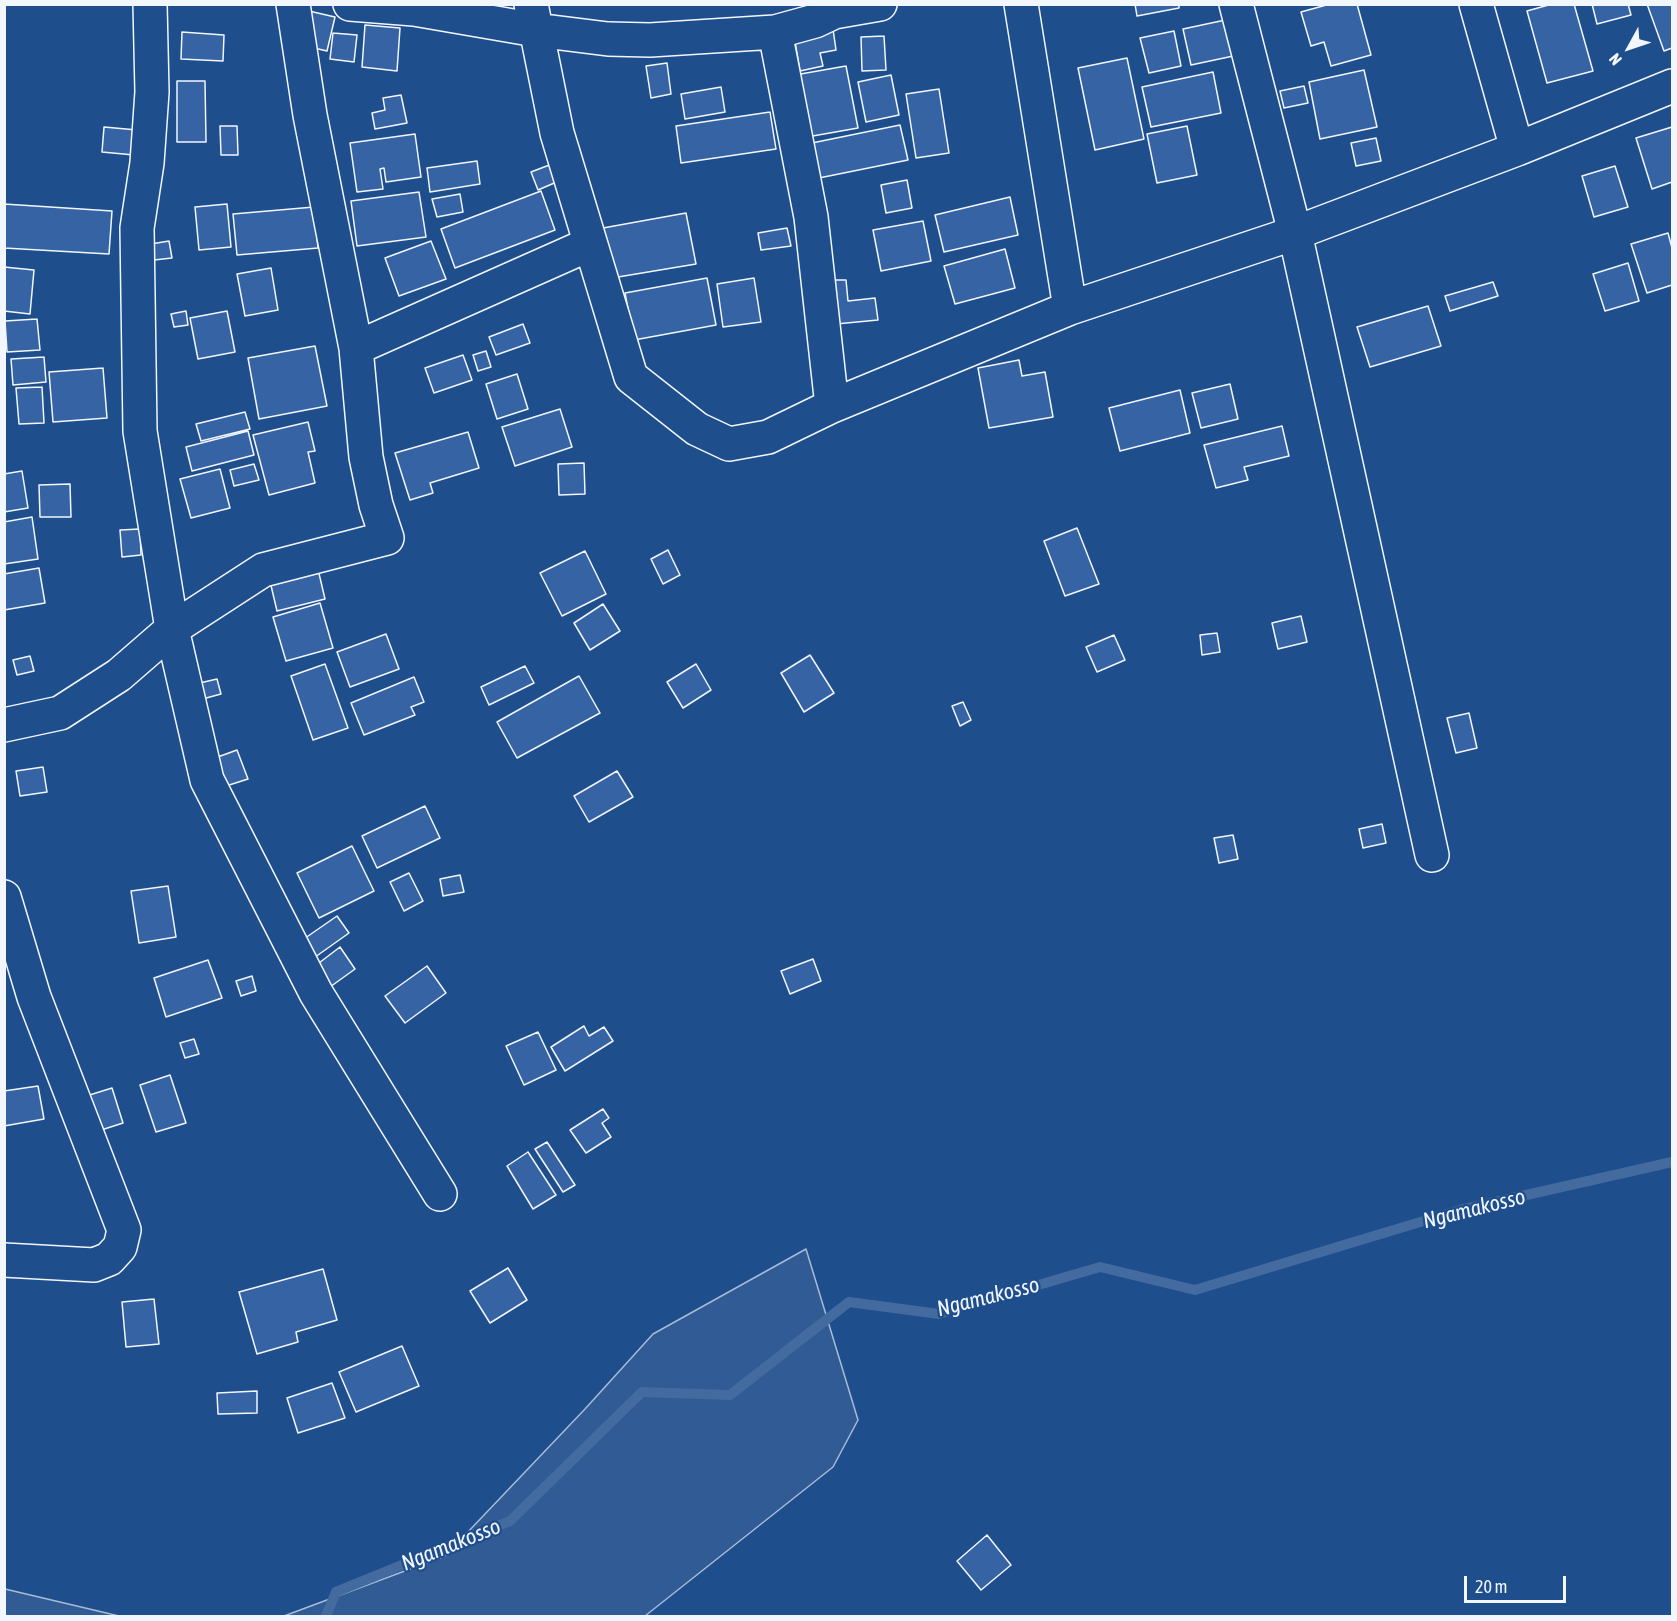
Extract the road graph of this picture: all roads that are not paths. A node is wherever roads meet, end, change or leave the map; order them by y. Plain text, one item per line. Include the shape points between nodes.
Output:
1 (150, 4) edge
2 (293, 4) edge
3 (350, 4) edge
4 (880, 4) edge
5 (1021, 4) edge
6 (1236, 4) edge
7 (1476, 4) edge
8 (833, 8) edge
9 (534, 17) edge
10 (775, 32) junction
11 (1672, 86) edge
12 (1517, 149) junction
13 (1295, 233) junction
14 (590, 244) junction
15 (1070, 308) junction
16 (356, 348) junction
17 (832, 406) junction
18 (172, 629) junction
19 (4, 724) edge
20 (1432, 855) dead end
21 (4, 897) edge
22 (440, 1194) dead end
23 (4, 1260) edge

1 - 18 street via 152,92 137,228 140,431
2 - 16 street via 310,115
3 - 9 street
4 - 8 street
5 - 15 street
6 - 13 street
7 - 12 street
8 - 10 street via 815,21
9 - 10 street via 608,39
9 - 14 street via 557,133
10 - 17 street via 811,217
11 - 12 street
12 - 13 street
13 - 15 street
13 - 20 street
14 - 16 street
14 - 17 street via 631,377 697,429 729,444 768,437
15 - 17 street
16 - 18 street via 366,457 387,538 263,570
18 - 19 street via 119,675 60,713
18 - 22 street via 207,780 316,993
21 - 23 street via 34,997 124,1230 120,1247 109,1259 94,1265

